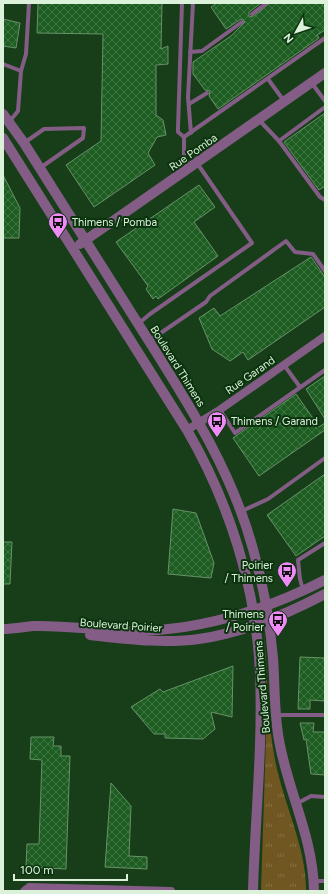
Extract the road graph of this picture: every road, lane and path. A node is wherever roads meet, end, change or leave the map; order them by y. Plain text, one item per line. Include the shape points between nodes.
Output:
1 (29, 3) edge
2 (182, 3) edge
3 (193, 3) edge
4 (267, 3) edge
5 (252, 14) dead end
6 (242, 22) dead end
7 (325, 38) edge
8 (190, 52) junction
9 (3, 64) edge
10 (21, 71) junction
11 (325, 73) edge
12 (268, 79) junction
13 (311, 82) junction
14 (207, 93) dead end
15 (325, 101) edge
16 (284, 102) junction
17 (189, 104) junction
18 (325, 107) edge
19 (6, 118) edge
20 (258, 120) junction
21 (191, 133) junction
22 (184, 137) junction
23 (3, 138) edge
24 (279, 141) junction
25 (24, 143) junction
26 (193, 166) junction
27 (40, 168) junction
28 (325, 200) edge
29 (86, 241) junction
30 (73, 249) junction
31 (325, 271) edge
32 (138, 324) junction
33 (325, 336) edge
34 (149, 342) junction
35 (284, 365) junction
36 (325, 370) edge
37 (300, 387) junction
38 (220, 410) junction
39 (200, 423) junction
40 (187, 430) junction
41 (325, 458) edge
42 (241, 512) junction
43 (325, 542) edge
44 (325, 580) edge
45 (303, 591) junction
46 (325, 594) edge
47 (266, 605) junction
48 (252, 610) junction
49 (268, 619) junction
50 (254, 624) junction
51 (4, 629) edge
52 (276, 715) junction
53 (325, 715) edge
54 (325, 796) edge
55 (297, 804) junction
56 (325, 881) edge
57 (313, 886) edge
58 (24, 891) edge
59 (171, 891) edge
60 (253, 891) edge

1 - 10 lane via 26,54
2 - 22 lane via 178,132
3 - 8 lane
4 - 5 lane
6 - 8 lane via 202,50
7 - 12 lane
8 - 17 lane
9 - 10 lane
10 - 19 lane via 18,111
11 - 13 street, Rue Pomba
12 - 16 lane
12 - 21 lane
13 - 15 lane
13 - 16 street, Rue Pomba
14 - 17 lane
16 - 20 street, Rue Pomba
17 - 21 lane
18 - 24 lane
19 - 25 street, Boulevard Thimens
20 - 24 lane
20 - 26 street, Rue Pomba
21 - 22 lane
22 - 26 lane via 184,157
23 - 30 street, Boulevard Thimens
24 - 28 lane via 320,197
25 - 27 street, Boulevard Thimens
25 - 27 lane via 44,129 84,128 83,138
26 - 29 street, Rue Pomba
26 - 32 lane via 252,243
27 - 29 street, Boulevard Thimens
29 - 30 street, Rue Pomba
29 - 32 street, Boulevard Thimens
30 - 40 street, Boulevard Thimens
31 - 34 lane via 313,254 295,252 286,241
32 - 34 street, Boulevard Thimens
33 - 35 street, Rue Garand
34 - 39 street, Boulevard Thimens
35 - 37 lane
35 - 38 street, Rue Garand
36 - 37 lane
37 - 38 lane via 236,433
38 - 39 street, Rue Garand
39 - 40 street, Rue Garand
39 - 42 street, Boulevard Thimens
40 - 48 street, Boulevard Thimens via 212,477 229,521 242,562
41 - 42 lane via 268,499
42 - 47 street, Boulevard Thimens via 258,566
43 - 45 lane via 298,560
44 - 45 street, Boulevard Poirier
45 - 47 street, Boulevard Poirier
46 - 49 street, Boulevard Poirier
47 - 48 street, Boulevard Poirier
47 - 49 street, Boulevard Thimens
48 - 50 street, Boulevard Thimens
48 - 51 street, Boulevard Poirier via 196,625 153,630 122,631 34,626
49 - 50 street, Boulevard Poirier
49 - 52 street, Boulevard Thimens
50 - 51 street, Boulevard Poirier via 198,639 158,641
50 - 60 street, Boulevard Thimens via 261,698
52 - 53 lane
52 - 55 street, Boulevard Thimens via 282,756
54 - 55 lane via 311,796
55 - 57 street, Boulevard Thimens via 307,837
56 - 57 lane
58 - 59 street via 29,887

